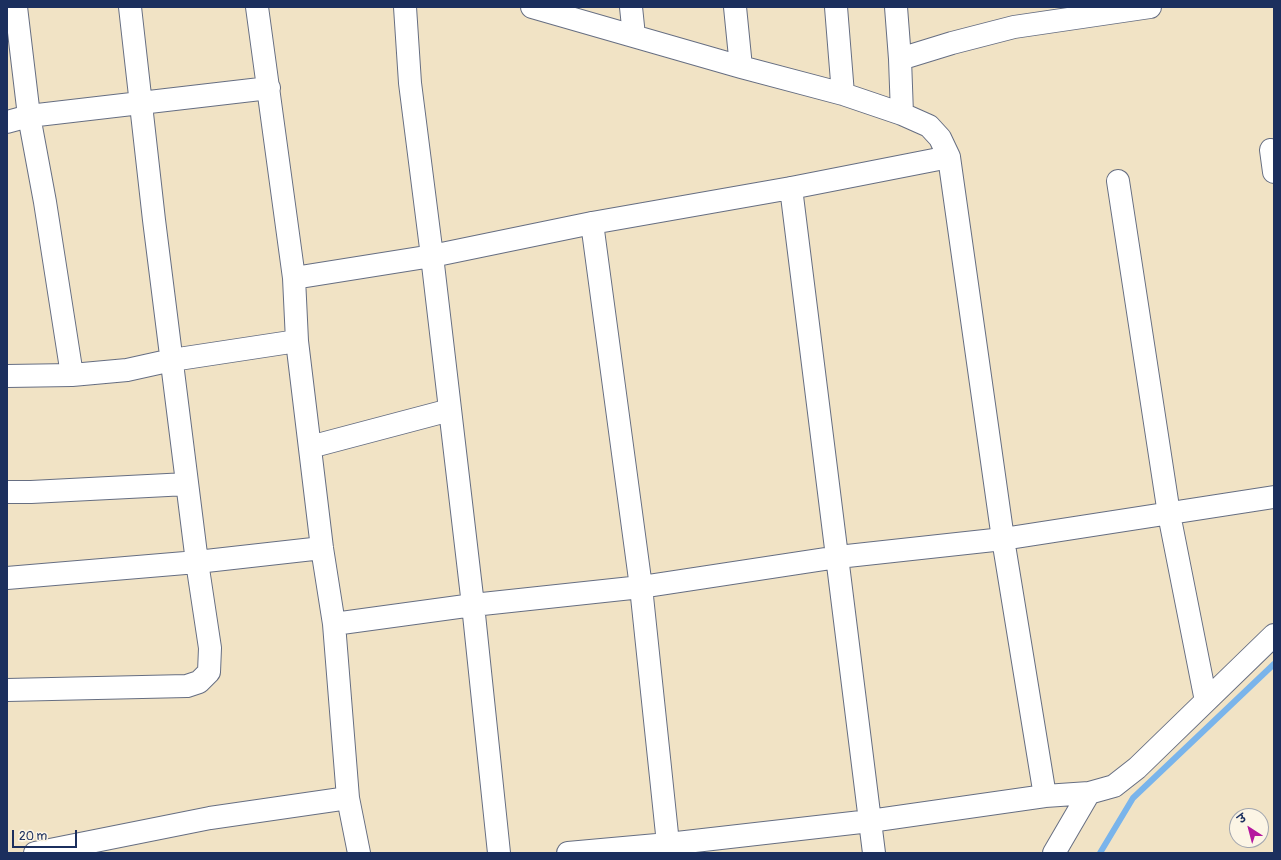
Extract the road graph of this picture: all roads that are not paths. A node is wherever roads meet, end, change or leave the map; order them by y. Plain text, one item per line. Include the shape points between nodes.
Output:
1 (16, 7) edge
2 (130, 7) edge
3 (257, 7) edge
4 (405, 7) edge
5 (532, 7) edge
6 (631, 7) edge
7 (735, 7) edge
8 (836, 7) edge
9 (896, 7) edge
10 (1150, 7) edge
11 (634, 36) junction
12 (900, 59) junction
13 (741, 67) junction
14 (269, 88) junction
15 (843, 94) junction
16 (141, 102) junction
17 (902, 114) junction
18 (29, 116) junction
19 (7, 122) edge
20 (1271, 150) dead end
21 (949, 157) junction
22 (1274, 172) edge
23 (1118, 181) dead end
24 (791, 188) junction
25 (592, 223) junction
26 (432, 256) junction
27 (294, 278) junction
28 (297, 341) junction
29 (172, 360) junction
30 (72, 375) junction
31 (7, 376) edge
32 (450, 410) junction
33 (310, 447) junction
34 (187, 484) junction
35 (7, 492) edge
36 (1274, 497) edge
37 (1169, 514) junction
38 (1003, 539) junction
39 (322, 548) junction
40 (838, 556) junction
41 (197, 562) junction
42 (7, 578) edge
43 (640, 587) junction
44 (473, 605) junction
45 (334, 624) junction
46 (1274, 635) edge
47 (7, 690) edge
48 (1206, 701) junction
49 (1089, 793) junction
50 (1045, 796) junction
51 (348, 798) junction
52 (870, 821) junction
53 (668, 848) edge
54 (35, 853) edge
55 (359, 853) edge
56 (500, 853) edge
57 (568, 853) edge
58 (874, 853) edge
59 (1054, 853) edge

1 - 18 street
2 - 16 street
3 - 14 street
4 - 26 street via 410,83
5 - 11 street
6 - 11 street
7 - 13 street
8 - 15 street
9 - 12 street
10 - 12 street via 1014,27
11 - 13 street
12 - 17 street
13 - 15 street
14 - 16 street
14 - 27 street
15 - 17 street
16 - 18 street
16 - 29 street
17 - 21 street via 930,126 940,138
18 - 19 street
18 - 30 street
20 - 22 street
21 - 24 street
21 - 38 street
23 - 37 street
24 - 25 street
24 - 40 street
25 - 26 street
25 - 43 street
26 - 27 street
26 - 32 street
27 - 28 street
28 - 29 street
28 - 33 street
29 - 30 street via 127,370
29 - 34 street
30 - 31 street
32 - 33 street
32 - 44 street
33 - 39 street
34 - 35 street
34 - 41 street
36 - 37 street
37 - 38 street
37 - 48 street
38 - 40 street
38 - 50 street
39 - 41 street
39 - 45 street
40 - 43 street
40 - 52 street
41 - 42 street
41 - 47 street via 210,648 209,672 199,682 187,686
43 - 44 street
43 - 53 street
44 - 45 street
44 - 56 street
45 - 51 street
46 - 48 street
48 - 49 street via 1137,768 1114,786
49 - 50 street
49 - 59 street
50 - 52 street
51 - 54 street via 210,818
51 - 55 street
52 - 53 street
52 - 58 street
53 - 57 street

